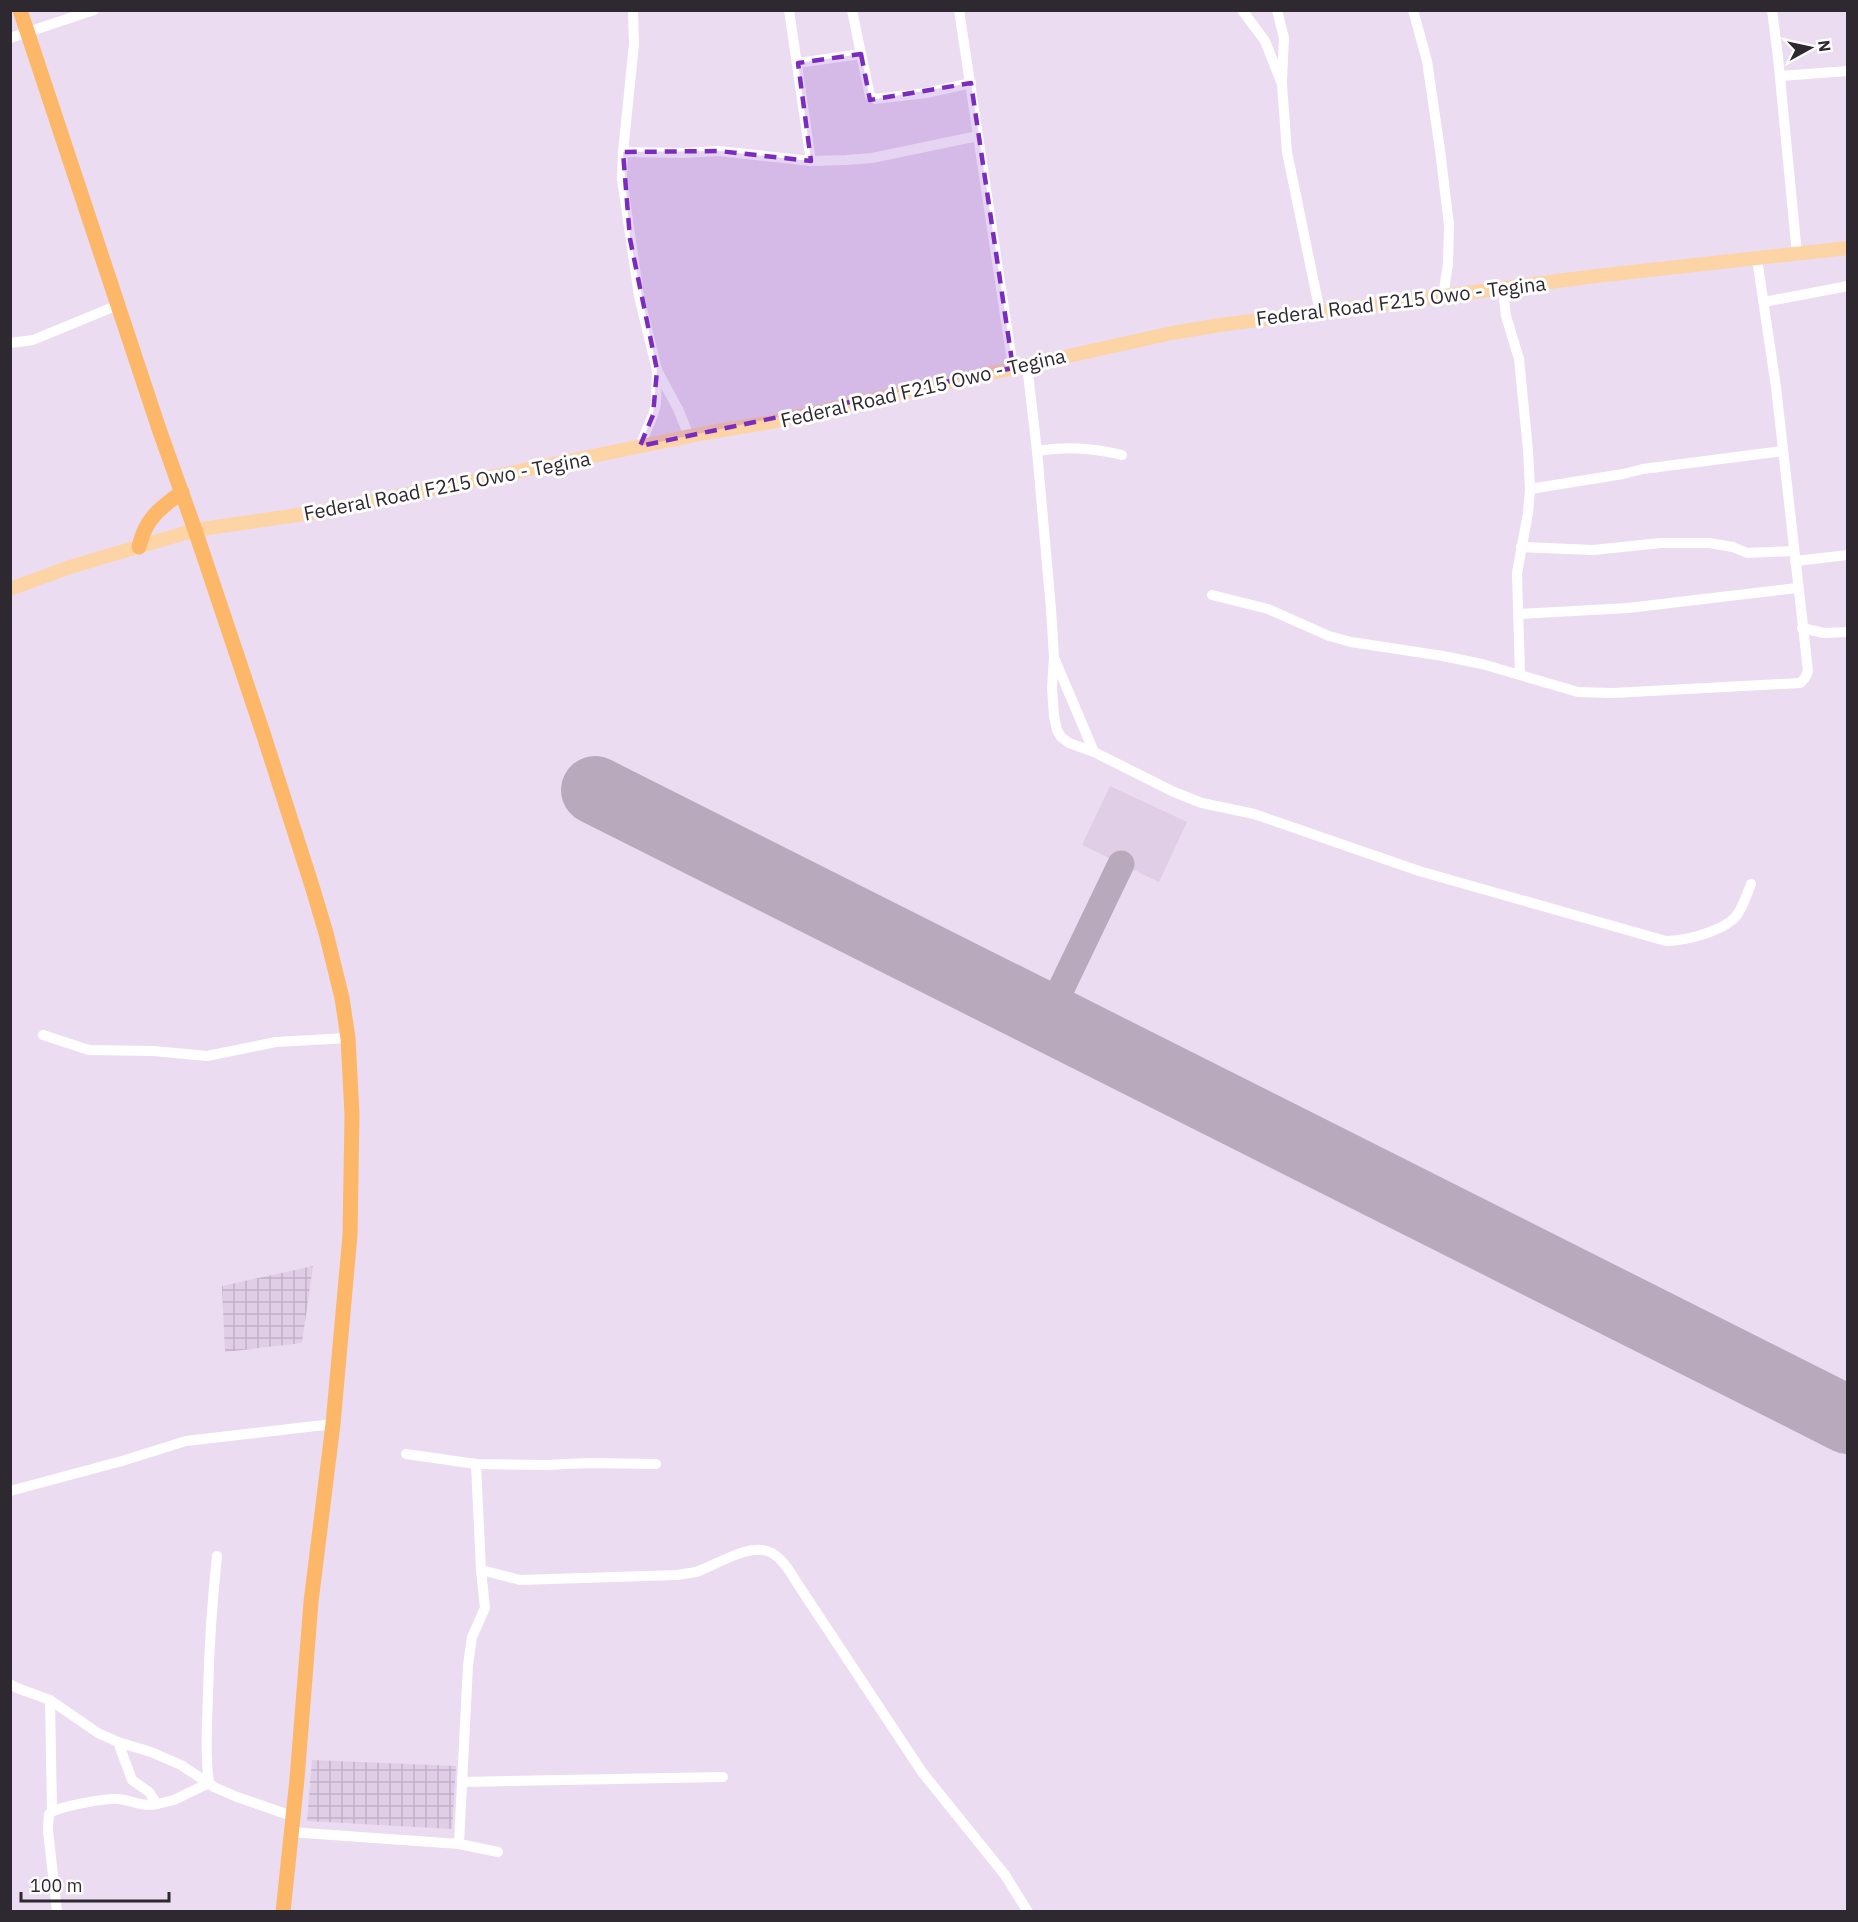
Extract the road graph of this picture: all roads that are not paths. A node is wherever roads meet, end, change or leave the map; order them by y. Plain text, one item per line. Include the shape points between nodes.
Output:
1 (21, 10) edge
2 (94, 10) edge
3 (633, 10) edge
4 (789, 10) edge
5 (852, 10) edge
6 (959, 10) edge
7 (1242, 10) edge
8 (1277, 10) edge
9 (1413, 10) edge
10 (1772, 10) edge
11 (28, 32) junction
12 (10, 38) edge
13 (861, 54) junction
14 (798, 63) junction
15 (1848, 71) edge
16 (1780, 76) junction
17 (971, 83) junction
18 (1282, 84) junction
19 (978, 135) junction
20 (623, 152) junction
21 (811, 161) junction
22 (1848, 248) edge
23 (1797, 254) junction
24 (1757, 259) junction
25 (1848, 286) edge
26 (1503, 289) junction
27 (1443, 296) junction
28 (1764, 302) junction
29 (118, 305) junction
30 (1320, 312) junction
31 (10, 343) edge
32 (1027, 365) junction
33 (1012, 368) junction
34 (657, 370) junction
35 (689, 436) junction
36 (640, 446) junction
37 (1037, 451) junction
38 (1783, 451) junction
39 (1122, 455) dead end
40 (1530, 489) junction
41 (182, 492) junction
42 (195, 530) junction
43 (139, 547) junction
44 (1521, 547) junction
45 (1848, 555) edge
46 (1794, 556) junction
47 (1797, 588) junction
48 (10, 589) edge
49 (1212, 595) dead end
50 (1519, 614) junction
51 (1802, 628) junction
52 (1848, 632) edge
53 (1054, 657) junction
54 (1520, 675) junction
55 (1094, 752) junction
56 (1751, 884) dead end
57 (43, 1035) dead end
58 (348, 1038) junction
59 (333, 1424) junction
60 (406, 1454) dead end
61 (476, 1464) junction
62 (656, 1464) dead end
63 (10, 1491) edge
64 (217, 1557) dead end
65 (481, 1570) junction
66 (10, 1684) edge
67 (50, 1700) junction
68 (118, 1743) junction
69 (723, 1777) dead end
70 (462, 1782) junction
71 (209, 1783) junction
72 (157, 1804) junction
73 (52, 1811) junction
74 (292, 1816) junction
75 (290, 1832) junction
76 (459, 1844) junction
77 (498, 1852) dead end
78 (57, 1911) edge
79 (283, 1911) edge
80 (1028, 1911) edge

1 - 11 highway
2 - 11 street
3 - 20 street via 634,44
4 - 14 street
5 - 13 street
6 - 17 street
7 - 18 street via 1265,41
8 - 18 street via 1284,38
9 - 27 street via 1427,61 1449,225
10 - 16 street
11 - 12 street
11 - 29 highway
13 - 14 street
13 - 17 street via 870,96 874,99
14 - 21 street
15 - 16 street
16 - 23 street
17 - 19 street
18 - 30 street via 1287,152
19 - 21 street via 872,158
19 - 33 street
20 - 21 street via 719,151
20 - 34 street via 622,179 630,239
22 - 23 main road, Federal Road F215 Owo - Tegina
23 - 24 main road, Federal Road F215 Owo - Tegina
24 - 26 main road, Federal Road F215 Owo - Tegina
24 - 28 street
25 - 28 street
26 - 27 main road, Federal Road F215 Owo - Tegina
26 - 40 street via 1522,381
27 - 30 main road, Federal Road F215 Owo - Tegina
28 - 38 street
29 - 31 street via 33,340
29 - 41 highway
30 - 32 main road, Federal Road F215 Owo - Tegina via 1172,333
32 - 33 main road, Federal Road F215 Owo - Tegina
32 - 37 street
33 - 35 main road, Federal Road F215 Owo - Tegina
34 - 35 street
34 - 36 street via 654,415
35 - 36 main road, Federal Road F215 Owo - Tegina
36 - 42 main road, Federal Road F215 Owo - Tegina via 325,511
37 - 39 street via 1092,449
37 - 53 street
38 - 40 street
38 - 46 street
40 - 44 street
41 - 42 highway
41 - 43 highway via 150,520
42 - 43 main road, Federal Road F215 Owo - Tegina
42 - 58 highway via 312,886 338,978
43 - 48 main road, Federal Road F215 Owo - Tegina
44 - 46 street via 1593,550 1709,543 1747,553
44 - 50 street via 1517,573
45 - 46 street
46 - 47 street
47 - 50 street via 1628,608
47 - 51 street
49 - 54 street via 1268,609 1351,642 1443,656
50 - 54 street
51 - 52 street via 1824,633
51 - 54 street via 1808,671 1800,683 1590,693
53 - 55 street
53 - 55 street via 1052,688 1057,730 1069,744
55 - 56 street via 1202,803 1254,814 1419,871 1666,940 1676,941 1726,925 1738,914
57 - 58 street via 89,1050 207,1056 276,1042
58 - 59 highway via 351,1235
59 - 63 street via 186,1441
59 - 74 highway via 311,1602
60 - 61 street
61 - 62 street
61 - 65 street
64 - 71 street via 206,1731
65 - 70 street via 485,1608 472,1637 468,1665
65 - 80 street via 520,1580 677,1575 696,1572 747,1551 774,1554 922,1772 1005,1875
66 - 67 street
67 - 68 street
67 - 73 street
68 - 71 street via 151,1752
68 - 72 street via 132,1780
69 - 70 street
70 - 76 street
71 - 72 street
71 - 74 street
72 - 73 street via 97,1800
73 - 78 street via 48,1830
74 - 75 highway
75 - 76 street
75 - 79 highway
76 - 77 street

